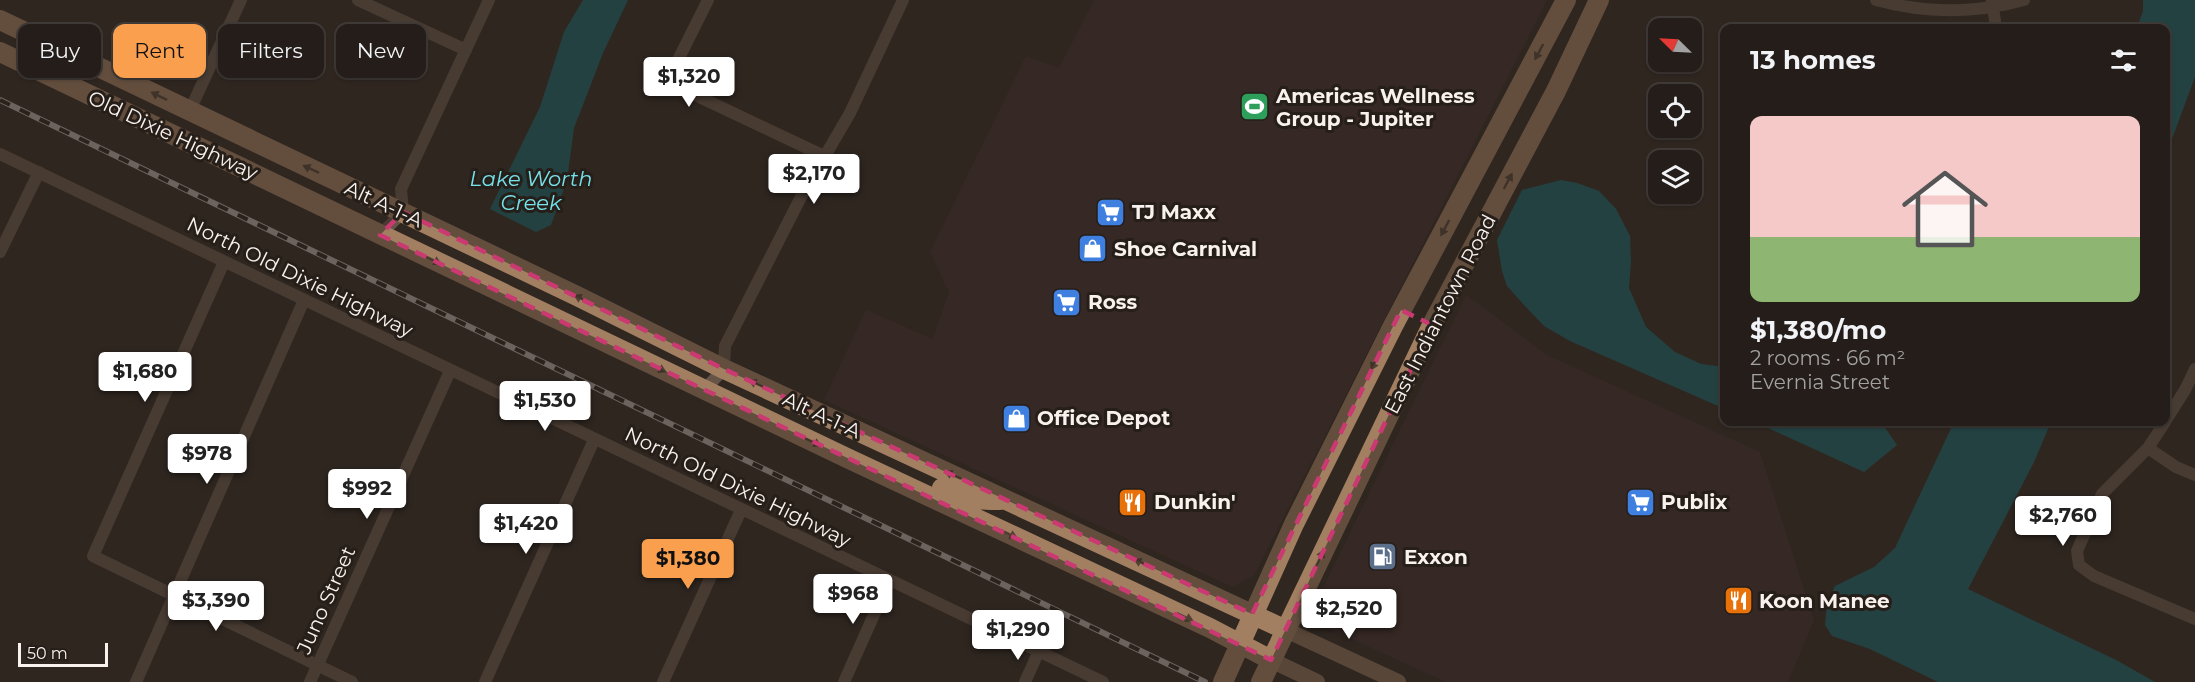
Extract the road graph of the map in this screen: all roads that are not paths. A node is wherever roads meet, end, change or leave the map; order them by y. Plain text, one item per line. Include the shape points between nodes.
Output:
1 (242, 0) edge
2 (358, 0) edge
3 (489, 0) edge
4 (708, 0) edge
5 (903, 0) edge
6 (1566, 0) edge
7 (1599, 0) edge
8 (1876, 0) edge
9 (2024, 0) edge
10 (1993, 4) edge
11 (0, 20) edge
12 (1996, 24) edge
13 (466, 50) junction
14 (0, 52) edge
15 (190, 110) junction
16 (249, 140) joint
17 (0, 154) edge
18 (824, 156) junction
19 (39, 172) junction
20 (282, 186) joint
21 (403, 212) junction
22 (380, 235) junction
23 (0, 252) edge
24 (224, 262) junction
25 (304, 300) junction
26 (1401, 310) junction
27 (1432, 326) junction
28 (724, 369) junction
29 (2195, 369) edge
30 (450, 370) junction
31 (704, 390) junction
32 (2170, 414) edge
33 (2163, 426) edge
34 (594, 440) junction
35 (2148, 448) junction
36 (860, 465) junction
37 (2195, 475) edge
38 (1006, 500) junction
39 (741, 510) junction
40 (889, 581) junction
41 (176, 596) junction
42 (1252, 614) junction
43 (2195, 619) edge
44 (1286, 630) junction
45 (1239, 644) junction
46 (1038, 652) junction
47 (1271, 660) junction
48 (318, 665) junction
49 (136, 682) edge
50 (310, 682) edge
51 (352, 682) edge
52 (485, 682) edge
53 (663, 682) edge
54 (844, 682) edge
55 (1025, 682) edge
56 (1103, 682) edge
57 (1223, 682) edge
58 (1261, 682) edge
59 (1317, 682) edge
60 (1398, 682) edge

1 - 15 street
2 - 13 street
3 - 13 street
4 - 18 street via 670,76 672,84
5 - 18 street via 850,113
6 -> 26 main road, East Indiantown Road
27 -> 7 main road, East Indiantown Road via 1556,91
8 - 10 street via 1929,11
9 - 10 street
10 - 12 street
15 -> 11 main road, Old Dixie Highway
13 - 21 street via 401,189
14 - 20 main road, Old Dixie Highway
15 - 16 main road, Old Dixie Highway
21 -> 16 main road, Alt A-1-A
17 - 19 street, North Old Dixie Highway
18 - 28 street via 724,346
19 - 23 street
19 - 24 street, North Old Dixie Highway
20 - 22 main road, Alt A-1-A
21 - 22 street
28 -> 21 main road, Alt A-1-A
22 -> 31 main road, Alt A-1-A
24 - 25 street, North Old Dixie Highway
24 - 41 street via 93,556
25 - 30 street, North Old Dixie Highway
25 - 41 street
26 - 27 main road
26 -> 42 main road, East Indiantown Road
44 -> 27 main road, East Indiantown Road
28 - 31 street
38 -> 28 main road, Alt A-1-A
29 - 32 street
30 - 34 street, North Old Dixie Highway
30 - 48 street, Juno Street
31 -> 36 main road, Alt A-1-A
33 - 35 street
34 - 39 street, North Old Dixie Highway
34 - 52 street
35 - 37 street
35 - 43 street via 2102,494 2077,551 2079,565 2094,576
36 - 38 main road via 890,464 961,498
36 -> 45 main road, Alt A-1-A
42 -> 38 main road, Alt A-1-A
39 - 40 street, North Old Dixie Highway
39 - 53 street
40 - 46 street, North Old Dixie Highway
40 - 54 street
41 - 48 street
41 - 49 street
42 - 44 main road, Alt A-1-A
42 - 45 main road, East Indiantown Road
44 - 47 main road, East Indiantown Road
44 - 60 main road, Alt A-1-A
45 - 47 main road, Alt A-1-A
45 - 57 main road, East Indiantown Road
46 - 55 street
46 - 56 street, North Old Dixie Highway
47 - 58 main road, East Indiantown Road
47 - 59 main road
48 - 50 street, Juno Street
48 - 51 street

